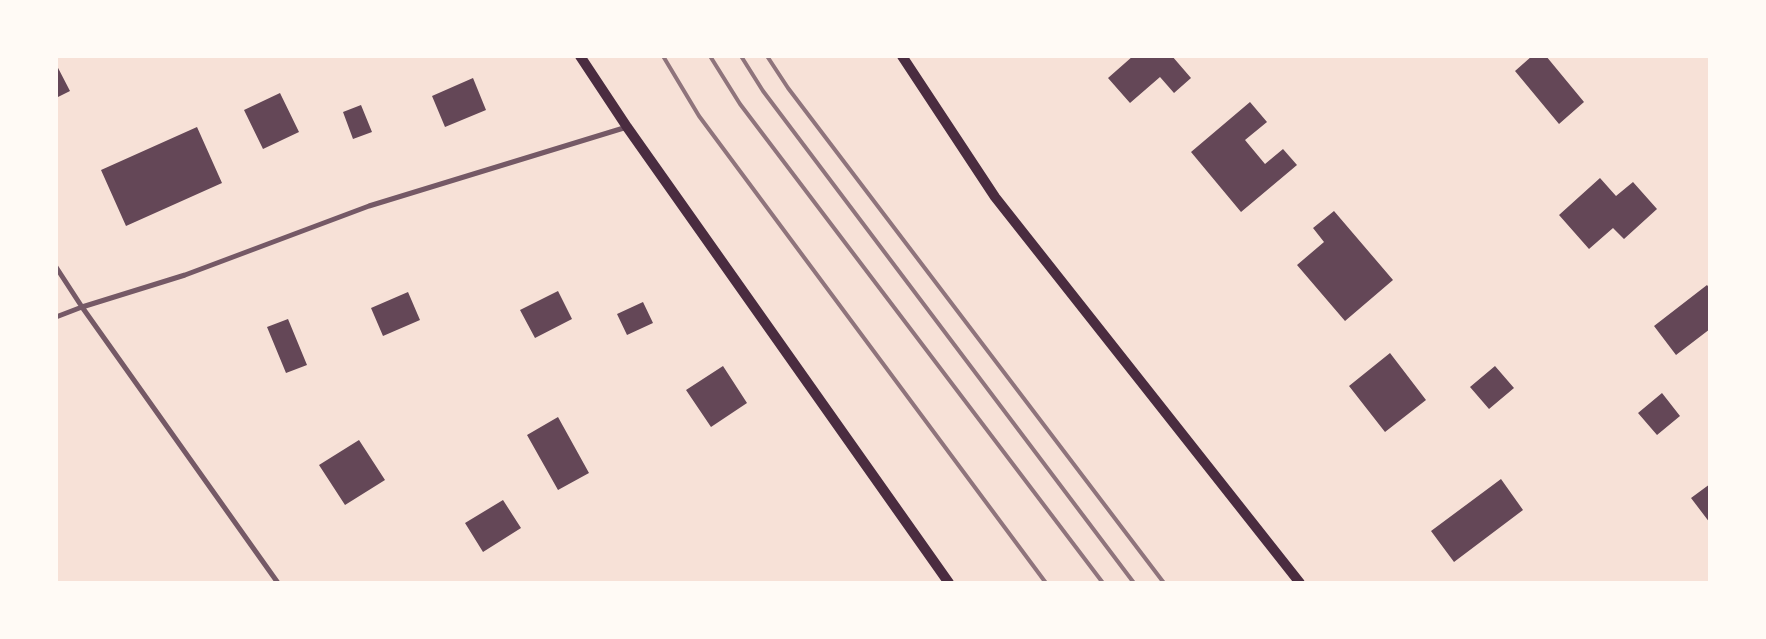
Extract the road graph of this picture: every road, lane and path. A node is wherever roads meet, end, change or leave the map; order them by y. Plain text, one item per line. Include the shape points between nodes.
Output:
1 (580, 56) edge
2 (902, 56) edge
3 (627, 127) junction
4 (56, 267) edge
5 (82, 307) junction
6 (56, 317) edge
7 (278, 583) edge
8 (949, 583) edge
9 (1300, 583) edge

1 - 3 main road
2 - 9 main road via 995,197
3 - 5 street via 369,206 185,275
3 - 8 main road
4 - 5 street
5 - 6 street
5 - 7 street

